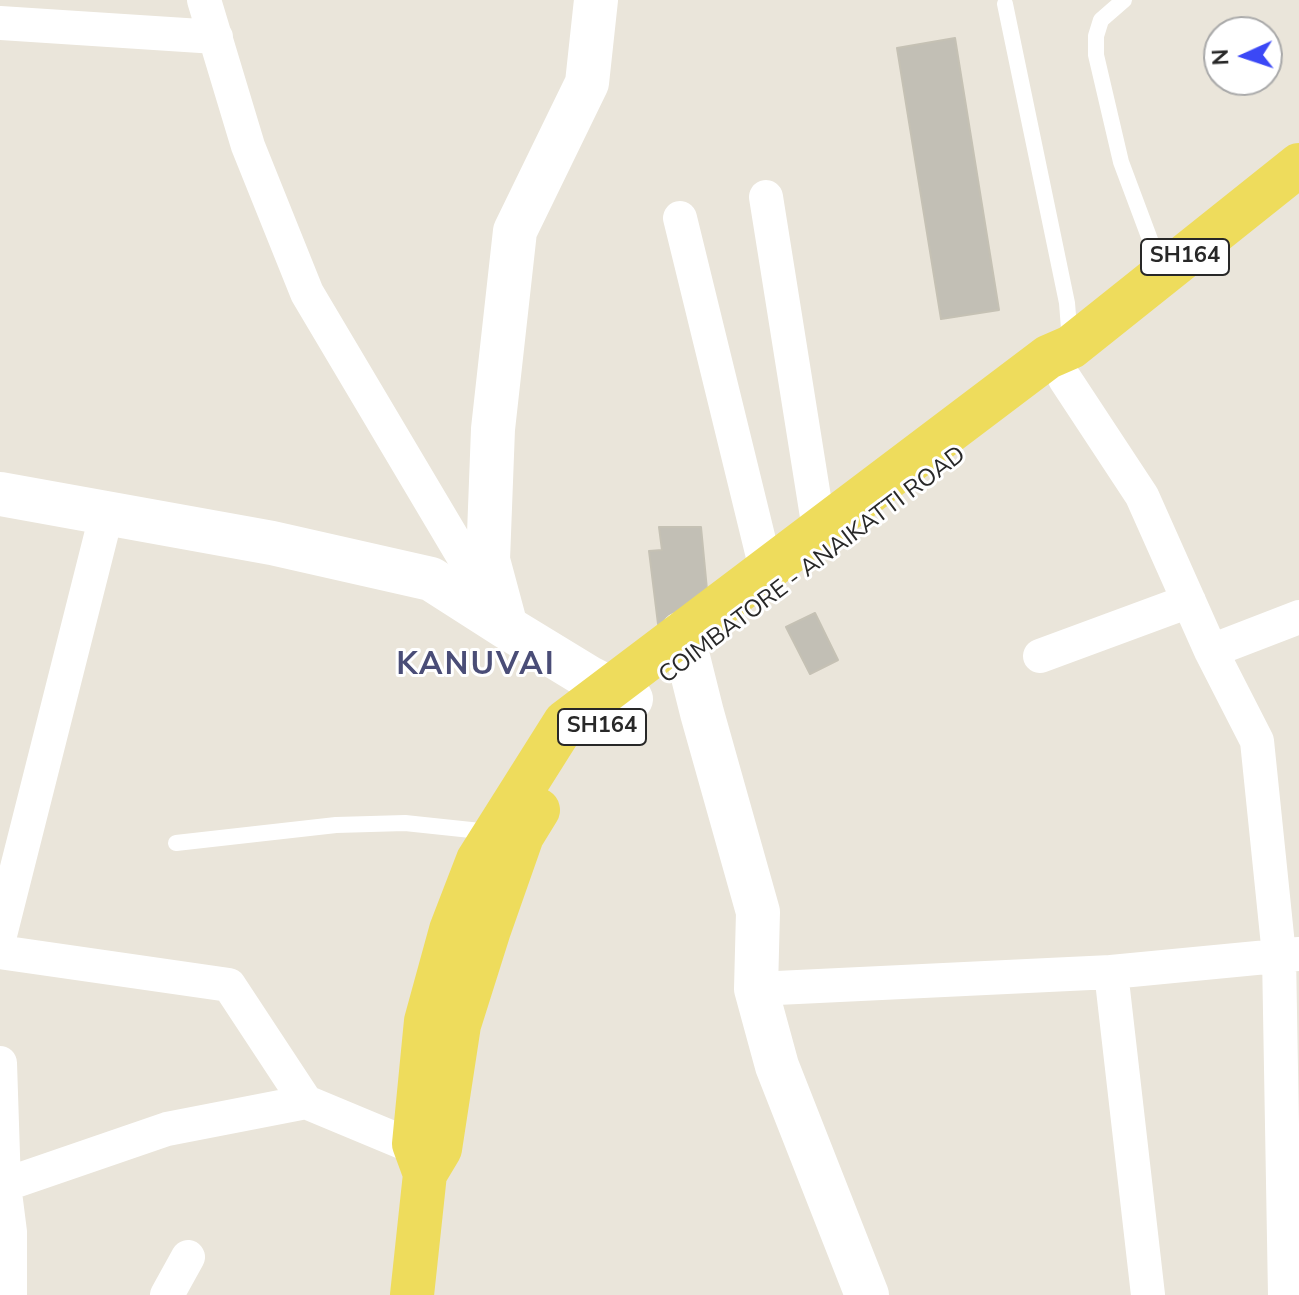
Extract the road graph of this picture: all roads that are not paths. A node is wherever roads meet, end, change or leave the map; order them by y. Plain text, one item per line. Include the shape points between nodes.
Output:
1 (204, 0) edge
2 (596, 0) edge
3 (1124, 0) edge
4 (1005, 4) dead end
5 (0, 23) edge
6 (216, 37) junction
7 (1299, 165) edge
8 (766, 197) dead end
9 (680, 218) dead end
10 (1163, 275) junction
11 (1068, 363) junction
12 (0, 494) edge
13 (107, 512) junction
14 (819, 529) junction
15 (766, 569) junction
16 (1189, 601) junction
17 (1299, 617) edge
18 (506, 627) junction
19 (1211, 651) junction
20 (1040, 656) dead end
21 (655, 669) junction
22 (495, 832) junction
23 (176, 843) dead end
24 (0, 935) edge
25 (0, 952) edge
26 (1289, 955) edge
27 (756, 970) junction
28 (1111, 972) junction
29 (443, 1023) junction
30 (0, 1063) edge
31 (306, 1102) junction
32 (427, 1156) junction
33 (4, 1185) junction
34 (5, 1232) edge
35 (188, 1257) dead end
36 (10, 1295) edge
37 (167, 1295) edge
38 (412, 1295) edge
39 (867, 1295) edge
40 (1148, 1295) edge
41 (1285, 1295) edge

1 - 6 street
2 - 18 main road via 587,83 515,231 493,429 488,560
3 - 10 lane via 1101,20 1096,55 1121,162
4 - 11 lane via 1067,303
5 - 6 street
6 - 18 street via 248,146 307,293
7 - 10 main road, COIMBATORE - ANAIKATTI ROAD / SH164
8 - 14 street
9 - 15 street
10 - 11 main road, COIMBATORE - ANAIKATTI ROAD / SH164
11 - 14 main road via 1048,357
11 - 16 street via 1142,496
11 - 21 main road, COIMBATORE - ANAIKATTI ROAD / SH164
12 - 13 main road
13 - 18 main road via 431,579
13 - 24 street
14 - 15 main road
15 - 21 main road
16 - 19 street
16 - 20 street
17 - 19 street
18 - 21 main road via 588,677
19 - 26 street via 1257,741
21 - 22 main road via 565,722
21 - 27 main road via 702,713 758,912
21 - 29 main road, COIMBATORE - ANAIKATTI ROAD / SH164 via 573,754 522,836 489,930
22 - 23 lane via 405,823 350,824
22 - 29 main road via 478,860 451,930
25 - 31 street via 229,985
26 - 28 street
26 - 41 street
27 - 28 street
27 - 39 main road via 777,1066
28 - 40 street
29 - 32 main road, COIMBATORE - ANAIKATTI ROAD / SH164
30 - 33 street
31 - 32 street
31 - 33 street via 167,1129
32 - 38 main road, COIMBATORE - ANAIKATTI ROAD / SH164
33 - 34 street
34 - 36 street
35 - 37 street

